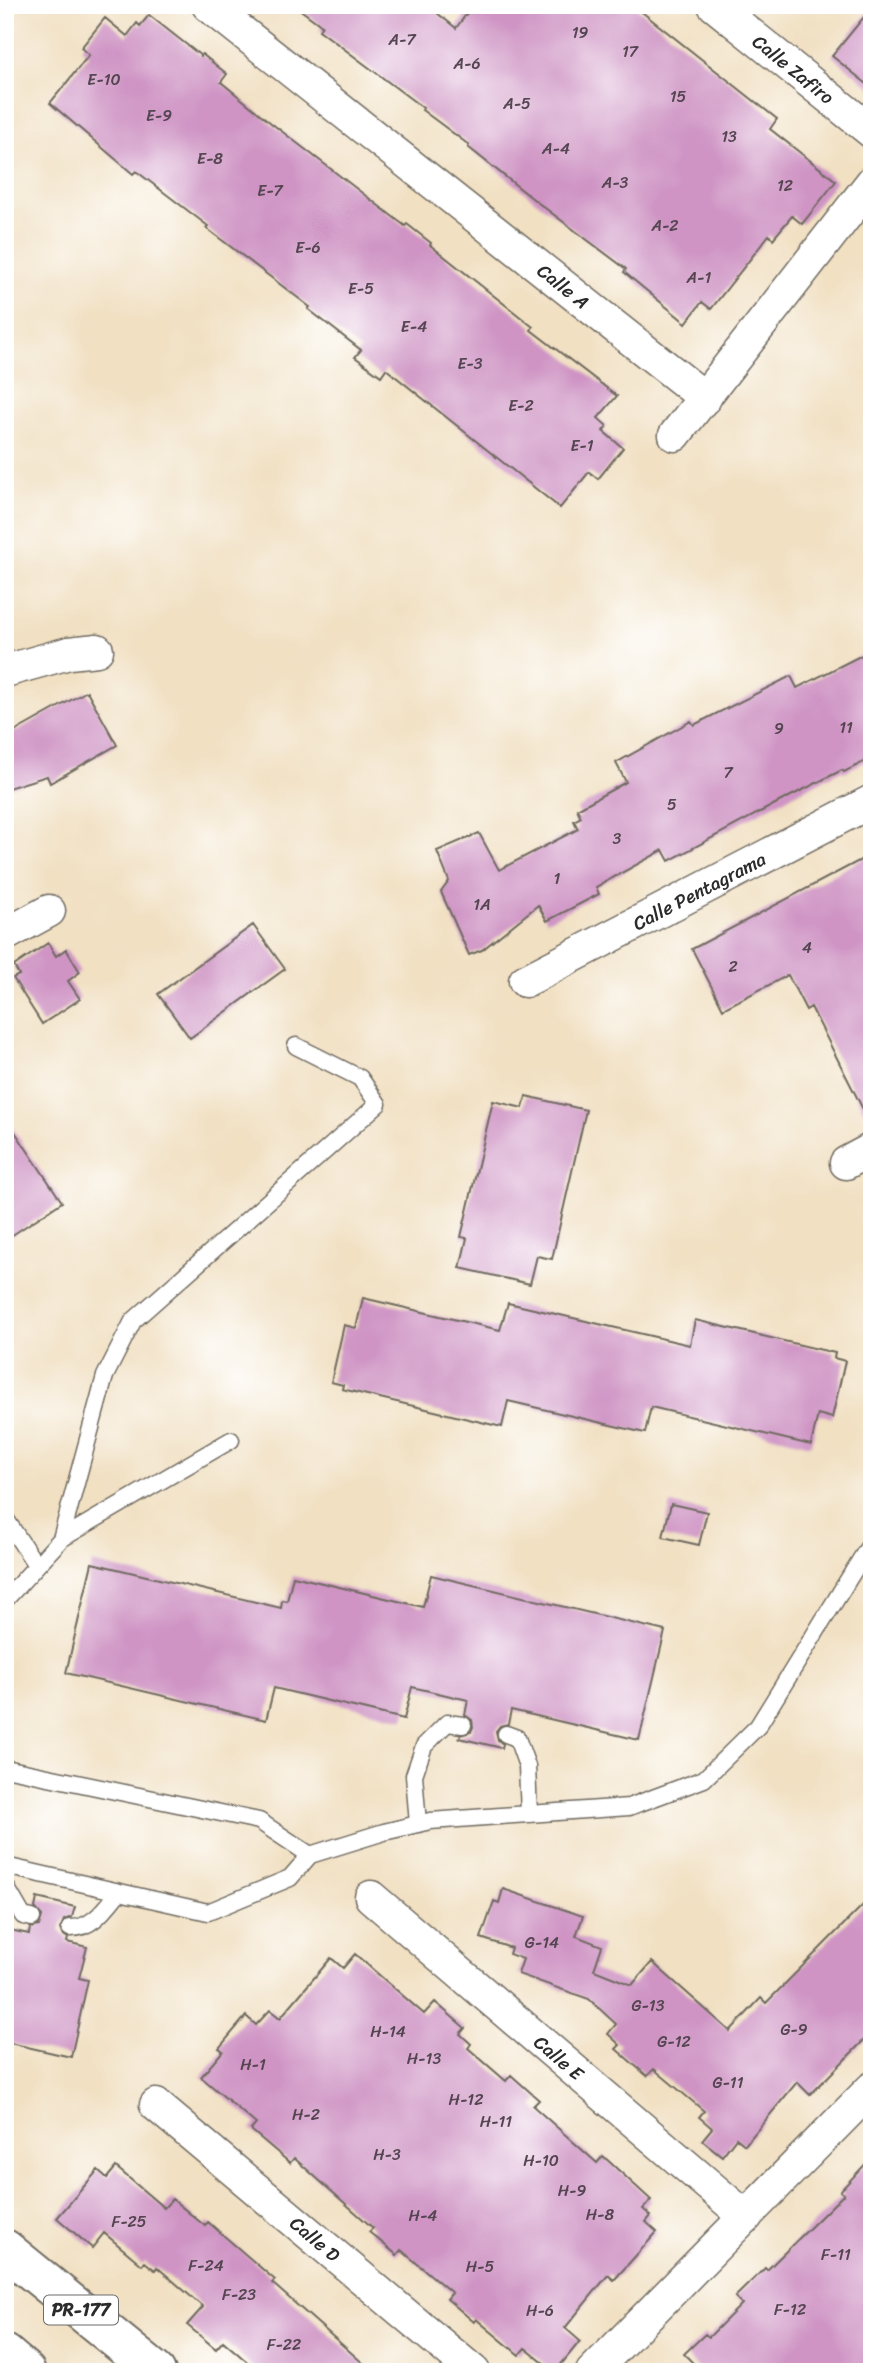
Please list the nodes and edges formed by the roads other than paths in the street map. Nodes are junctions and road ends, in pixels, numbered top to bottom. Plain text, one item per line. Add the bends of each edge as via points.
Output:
1 (208, 5) edge
2 (714, 5) edge
3 (872, 132) edge
4 (872, 182) edge
5 (705, 398) junction
6 (675, 435) dead end
7 (97, 650) dead end
8 (5, 671) edge
9 (872, 801) edge
10 (49, 911) dead end
11 (5, 935) edge
12 (525, 981) dead end
13 (296, 1046) dead end
14 (231, 1440) dead end
15 (5, 1518) edge
16 (61, 1539) junction
17 (872, 1541) edge
18 (36, 1565) junction
19 (5, 1600) edge
20 (463, 1725) dead end
21 (506, 1734) dead end
22 (5, 1768) edge
23 (529, 1814) junction
24 (418, 1824) junction
25 (310, 1855) junction
26 (5, 1866) edge
27 (5, 1885) edge
28 (119, 1892) junction
29 (371, 1897) dead end
30 (32, 1918) dead end
31 (70, 1927) dead end
32 (872, 2088) edge
33 (156, 2105) dead end
34 (746, 2217) junction
35 (5, 2249) edge
36 (5, 2354) edge
37 (26, 2372) edge
38 (156, 2372) edge
39 (474, 2372) edge
40 (592, 2372) edge

1 - 5 street, Calle A
2 - 3 street, Calle Zafiro
4 - 5 street
5 - 6 street
7 - 8 street
9 - 12 street, Calle Pentagrama
10 - 11 street
13 - 16 lane via 360,1078 379,1104 133,1321 105,1376
14 - 16 lane
15 - 18 lane
16 - 18 lane
17 - 23 lane via 758,1726 704,1779 629,1807
18 - 19 lane
20 - 24 lane via 447,1723 424,1746 414,1775
21 - 23 lane via 517,1738 527,1766
22 - 25 lane via 259,1821
23 - 24 lane
24 - 25 lane
25 - 28 lane via 290,1878 208,1912
26 - 28 lane
27 - 30 lane via 23,1916
28 - 31 lane via 101,1914 80,1928
29 - 34 street, Calle E
32 - 34 street
33 - 39 street, Calle D
34 - 40 street
35 - 38 main road, PR-177
36 - 37 main road

